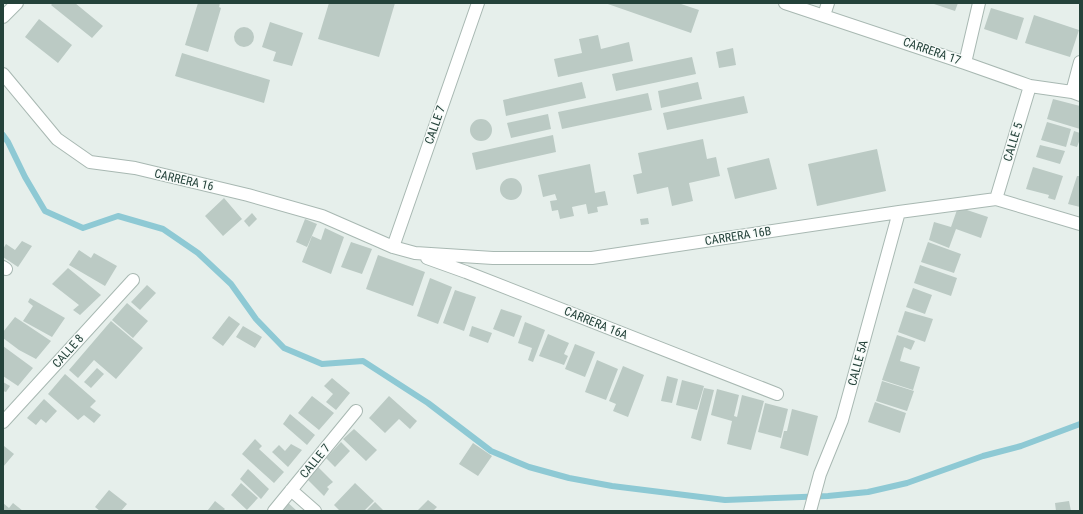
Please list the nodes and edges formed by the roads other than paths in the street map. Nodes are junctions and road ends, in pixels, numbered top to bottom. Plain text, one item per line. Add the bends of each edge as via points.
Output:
1 (17, 3) edge
2 (478, 3) edge
3 (785, 3) edge
4 (828, 3) edge
5 (979, 3) edge
6 (824, 16) junction
7 (3, 17) edge
8 (965, 62) junction
9 (1080, 62) edge
10 (3, 74) edge
11 (1030, 86) junction
12 (1076, 93) edge
13 (996, 199) junction
14 (899, 212) junction
15 (1080, 224) edge
16 (393, 247) junction
17 (415, 253) junction
18 (133, 280) dead end
19 (776, 394) dead end
20 (356, 411) dead end
21 (3, 422) edge
22 (291, 490) junction
23 (274, 511) edge
24 (315, 511) edge
25 (810, 511) edge

1 - 7 street
2 - 16 street, CALLE 7
3 - 6 street, CARRERA 17
4 - 6 street
5 - 8 street
6 - 8 street, CARRERA 17
8 - 11 street, CARRERA 17
9 - 12 street
10 - 16 street, CARRERA 16 via 57,140 90,162 135,168 248,195 322,216
11 - 12 street, CARRERA 17
11 - 13 street, CALLE 5
13 - 14 street, CARRERA 16B
13 - 15 street, CARRERA 16B
14 - 17 street, CARRERA 16B via 592,258 493,258
14 - 25 street, CALLE 5A via 842,420 820,474
16 - 17 street, CARRERA 16B
17 - 19 street, CARRERA 16A
18 - 21 street, CALLE 8
20 - 22 street, CALLE 7
22 - 23 street, CALLE 7
22 - 24 street

